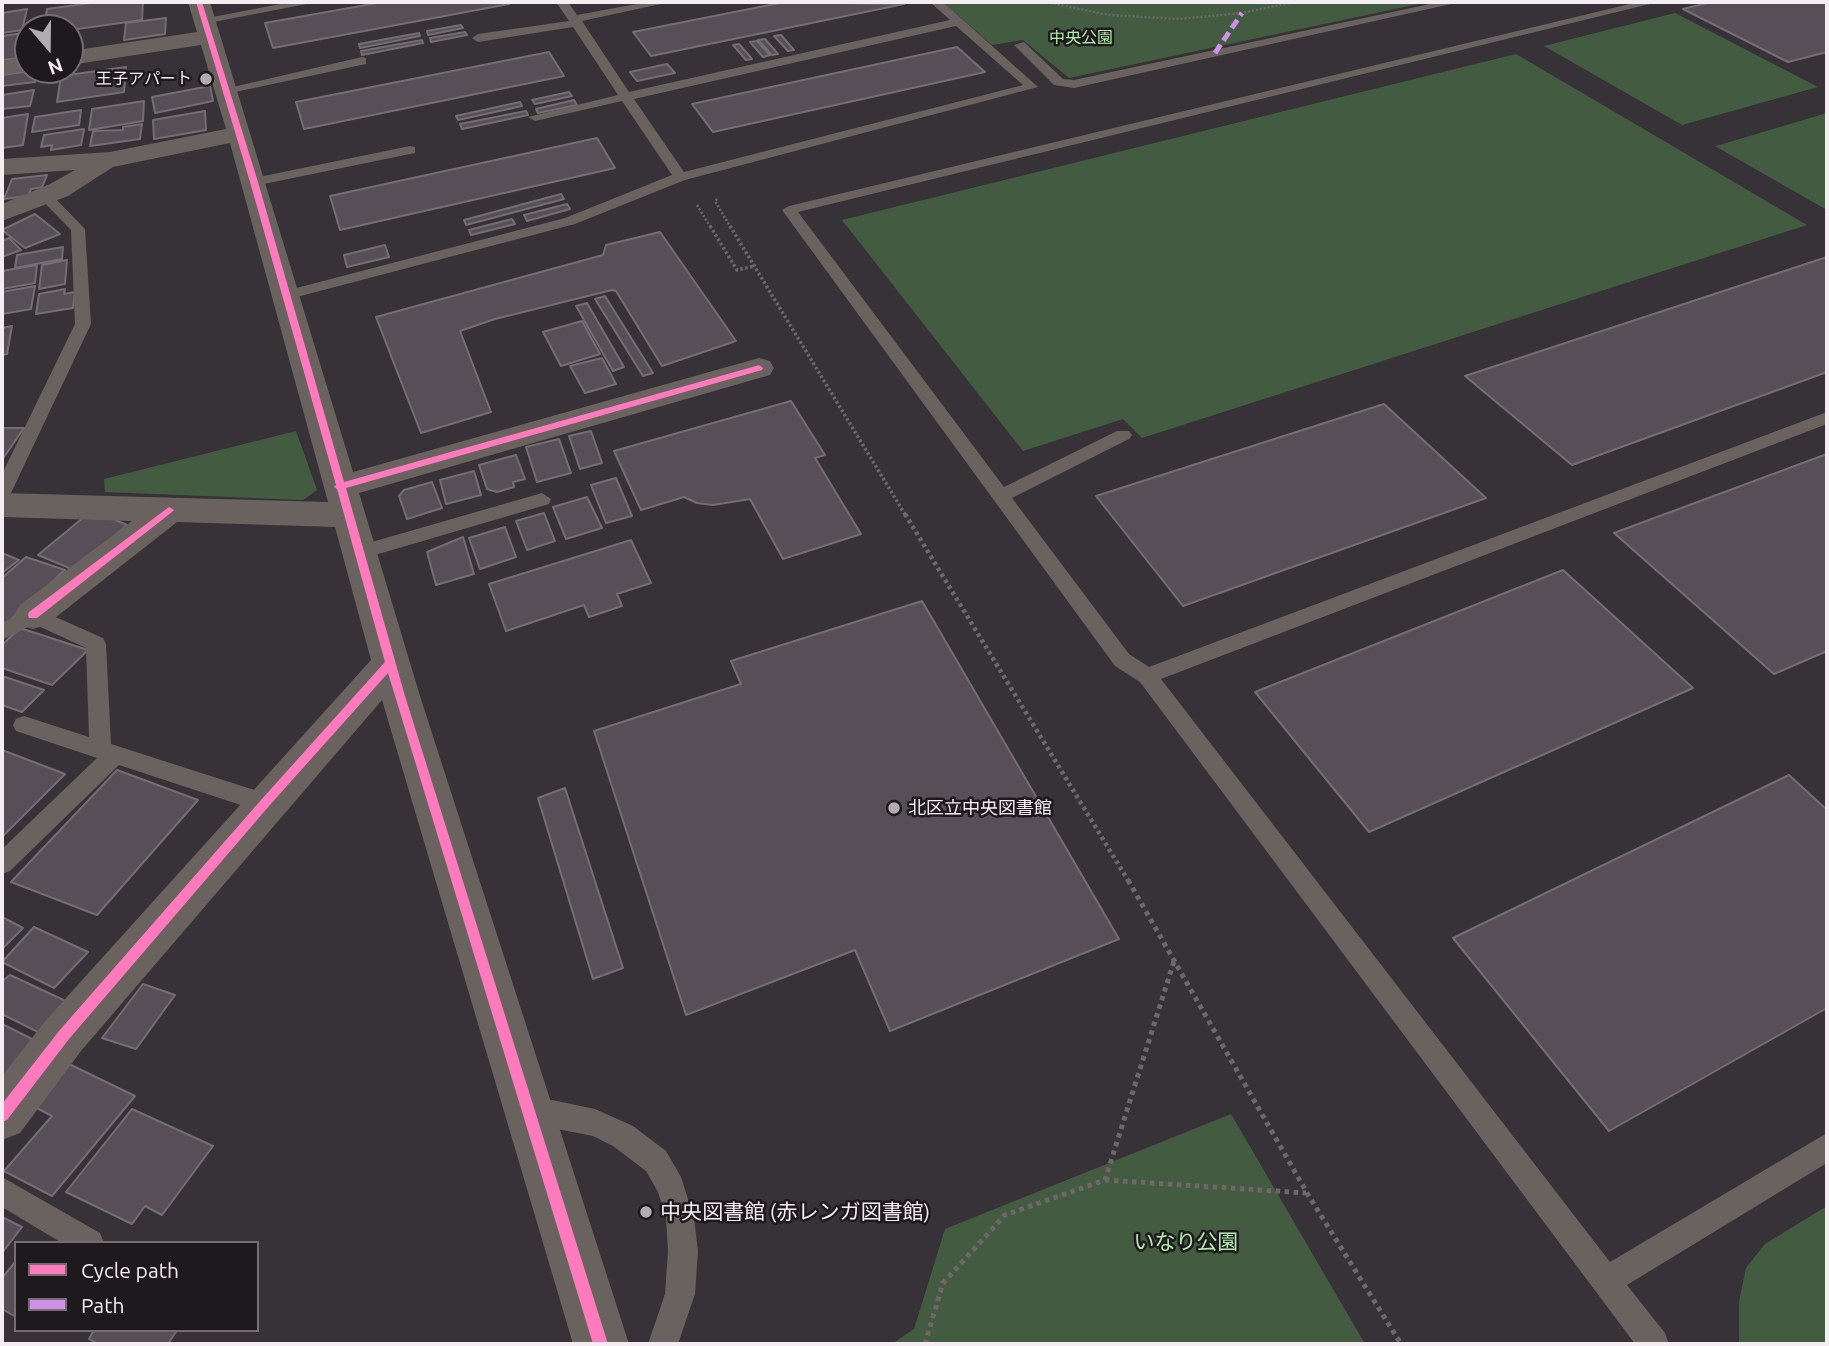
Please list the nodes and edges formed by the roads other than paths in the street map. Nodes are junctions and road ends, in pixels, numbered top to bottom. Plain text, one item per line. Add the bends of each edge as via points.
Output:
1 (311, 2) edge
2 (562, 2) edge
3 (664, 2) edge
4 (936, 2) edge
5 (1454, 2) edge
6 (1652, 2) edge
7 (266, 6) edge
8 (203, 20) edge
9 (576, 21) junction
10 (959, 22) junction
11 (478, 38) dead end
12 (1020, 45) dead end
13 (84, 54) edge
14 (362, 61) dead end
15 (226, 90) junction
16 (627, 97) junction
17 (535, 117) dead end
18 (240, 134) junction
19 (410, 149) dead end
20 (110, 160) junction
21 (2, 167) edge
22 (680, 177) junction
23 (254, 182) junction
24 (45, 196) junction
25 (2, 213) edge
26 (287, 295) junction
27 (759, 368) dead end
28 (1827, 418) edge
29 (1123, 435) dead end
30 (2, 493) edge
31 (1000, 496) junction
32 (542, 499) dead end
33 (343, 501) junction
34 (2, 505) edge
35 (169, 510) junction
36 (358, 553) junction
37 (33, 615) junction
38 (2, 632) edge
39 (390, 664) junction
40 (1147, 676) junction
41 (24, 725) dead end
42 (108, 753) junction
43 (265, 803) junction
44 (2, 864) edge
45 (6, 1103) edge
46 (531, 1116) junction
47 (1827, 1147) edge
48 (2, 1191) edge
49 (87, 1241) edge
50 (1606, 1281) junction
51 (601, 1344) edge
52 (663, 1344) edge
53 (1654, 1344) edge

1 - 7 lane
2 - 9 lane
3 - 9 lane
4 - 10 lane
5 - 12 lane via 1074,84 1059,82
6 - 31 lane via 789,210
7 - 8 lane
8 - 13 street
8 - 15 street
9 - 11 lane
9 - 16 lane
10 - 16 lane
10 - 22 lane via 1032,87
14 - 15 lane
15 - 18 street
16 - 17 lane
16 - 22 lane
18 - 20 street
18 - 23 street
19 - 23 lane
20 - 21 street
20 - 24 street
22 - 26 lane via 570,221
23 - 26 street
24 - 25 street
24 - 30 lane via 78,229 83,324
26 - 33 street
27 - 33 street
28 - 40 lane
29 - 31 lane
31 - 40 lane via 1122,660
32 - 36 lane
33 - 35 street
33 - 36 street
34 - 35 street
35 - 37 street
36 - 39 street
37 - 38 lane
37 - 42 lane via 96,644
39 - 43 street
39 - 46 street
40 - 50 lane
41 - 42 lane
42 - 43 lane
42 - 44 lane
43 - 45 street
46 - 51 street
46 - 52 lane via 552,1114 595,1123 623,1136 656,1161 671,1187 683,1251 680,1294
47 - 50 lane
48 - 49 lane
50 - 53 lane

